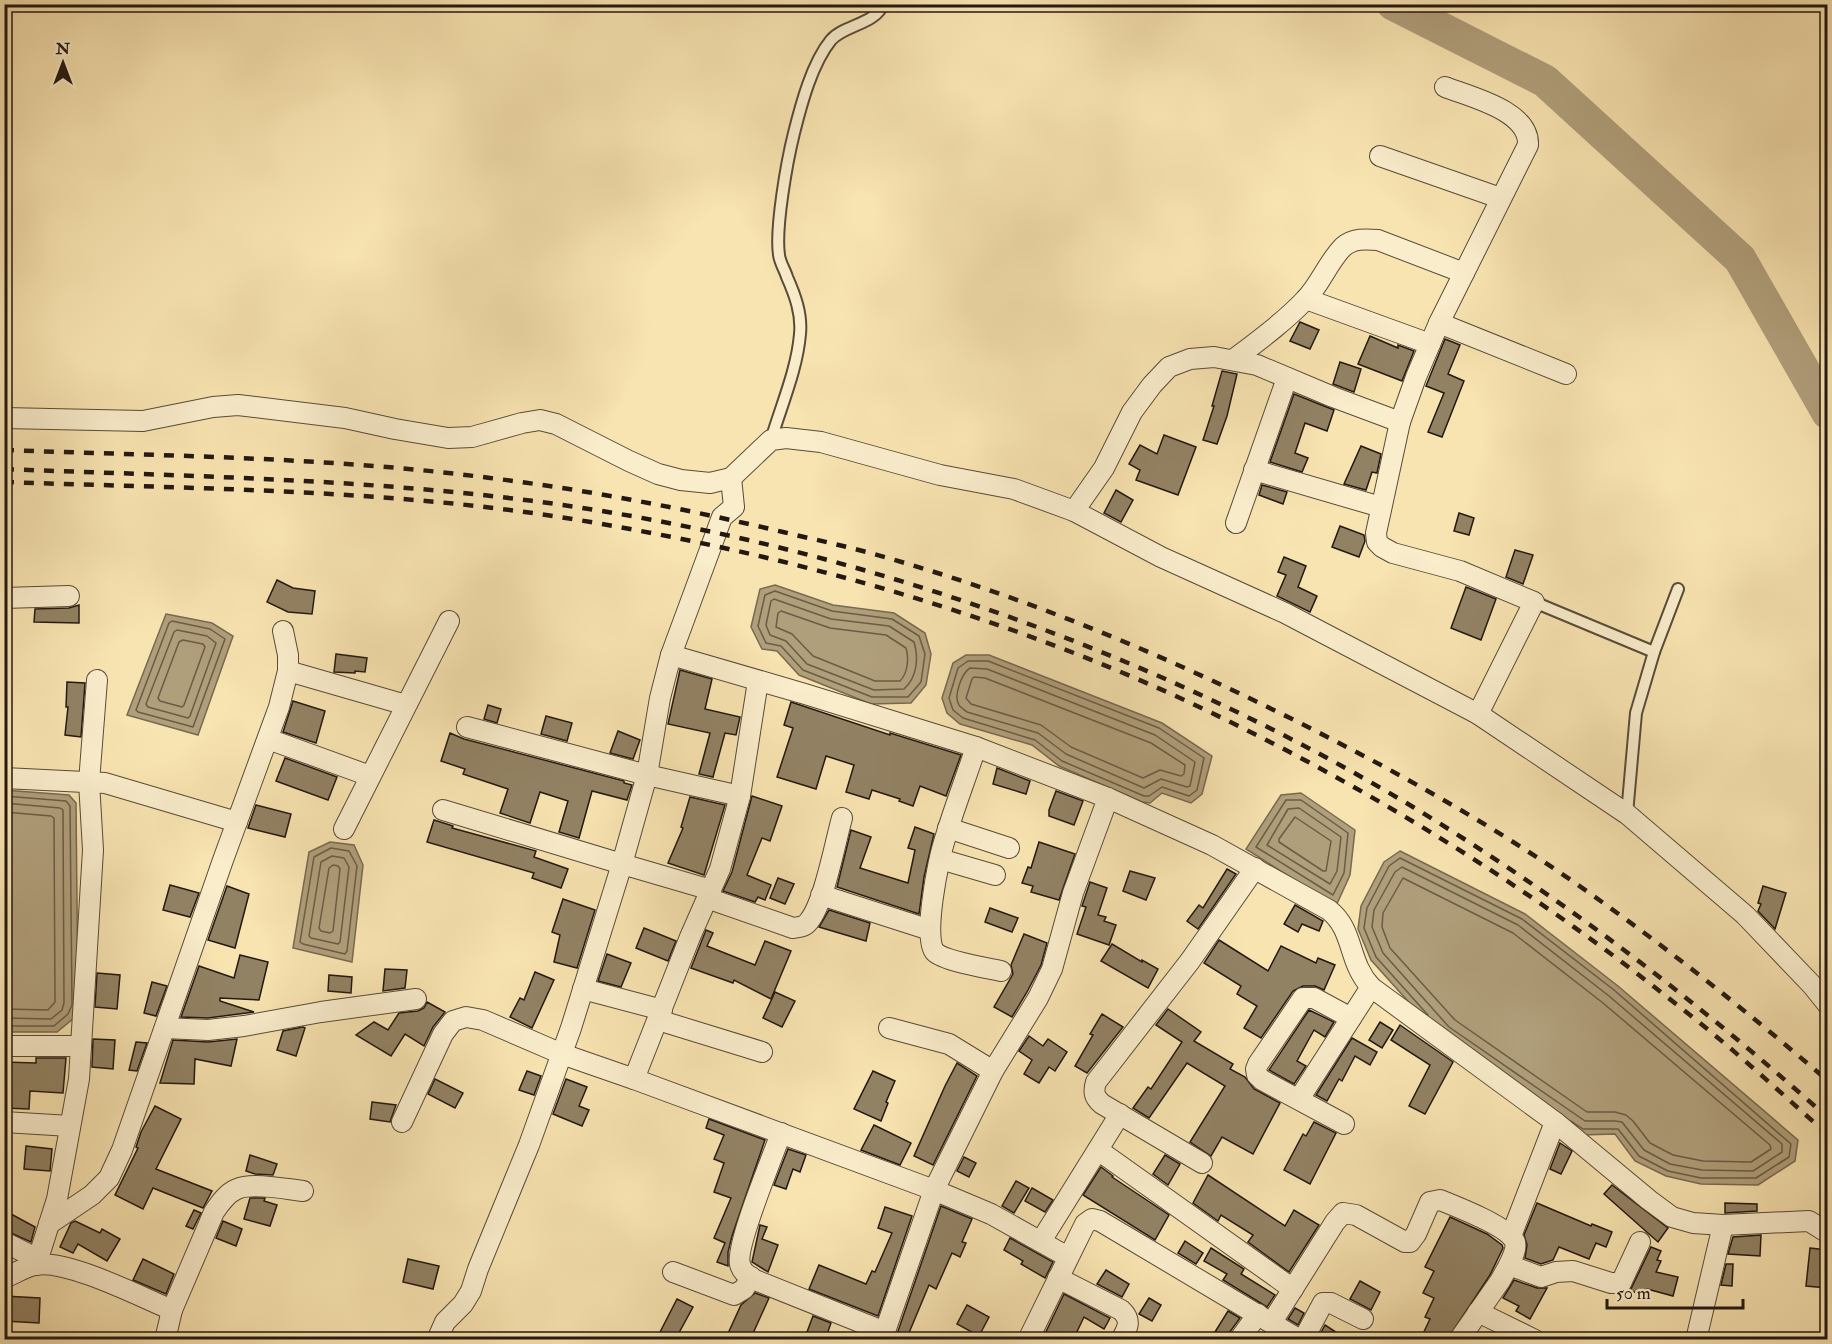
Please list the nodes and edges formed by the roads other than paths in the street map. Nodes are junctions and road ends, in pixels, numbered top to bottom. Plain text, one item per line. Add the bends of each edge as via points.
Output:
1 (883, 4) edge
2 (1445, 87) dead end
3 (1380, 156) dead end
4 (1500, 198) junction
5 (1464, 273) junction
6 (1306, 299) junction
7 (1439, 323) junction
8 (1430, 344) junction
9 (1233, 360) junction
10 (1566, 374) dead end
11 (1287, 378) junction
12 (4, 417) edge
13 (1400, 422) junction
14 (771, 440) junction
15 (1254, 470) junction
16 (731, 478) junction
17 (1381, 507) junction
18 (1074, 511) junction
19 (1236, 523) dead end
20 (1678, 589) dead end
21 (69, 596) dead end
22 (4, 598) edge
23 (1534, 602) junction
24 (449, 621) dead end
25 (284, 631) dead end
26 (1654, 652) junction
27 (670, 655) junction
28 (288, 671) junction
29 (97, 680) dead end
30 (758, 681) junction
31 (406, 705) junction
32 (1478, 714) junction
33 (467, 727) dead end
34 (268, 739) junction
35 (976, 747) junction
36 (646, 775) junction
37 (370, 776) junction
38 (4, 778) edge
39 (89, 782) junction
40 (740, 796) junction
41 (1108, 798) junction
42 (443, 810) dead end
43 (1627, 814) junction
44 (842, 818) dead end
45 (237, 822) junction
46 (948, 828) junction
47 (344, 830) dead end
48 (1009, 848) dead end
49 (940, 859) junction
50 (622, 864) junction
51 (1255, 868) junction
52 (995, 875) dead end
53 (709, 894) junction
54 (821, 895) junction
55 (930, 930) junction
56 (1001, 971) dead end
57 (1371, 987) junction
58 (583, 989) junction
59 (416, 999) dead end
60 (1827, 1005) edge
61 (660, 1015) junction
62 (1351, 1018) junction
63 (165, 1028) junction
64 (889, 1028) dead end
65 (4, 1046) edge
66 (81, 1046) junction
67 (762, 1052) dead end
68 (562, 1054) junction
69 (993, 1071) junction
70 (634, 1079) junction
71 (1299, 1099) junction
72 (1120, 1114) junction
73 (4, 1122) edge
74 (402, 1122) dead end
75 (1555, 1122) junction
76 (1344, 1124) dead end
77 (70, 1126) junction
78 (781, 1133) junction
79 (1098, 1150) junction
80 (1202, 1163) dead end
81 (934, 1190) junction
82 (303, 1191) dead end
83 (49, 1224) junction
84 (1723, 1225) junction
85 (1827, 1233) edge
86 (1511, 1236) junction
87 (1041, 1241) junction
88 (4, 1242) edge
89 (1641, 1242) dead end
90 (1068, 1257) junction
91 (37, 1262) junction
92 (1509, 1264) junction
93 (673, 1272) dead end
94 (752, 1277) junction
95 (4, 1278) edge
96 (1058, 1278) junction
97 (1293, 1289) junction
98 (172, 1310) junction
99 (1478, 1312) junction
100 (1265, 1318) junction
101 (1363, 1319) dead end
102 (884, 1336) edge
103 (165, 1340) edge
104 (437, 1340) edge
105 (1028, 1340) edge
106 (1121, 1340) edge
107 (1239, 1340) edge
108 (1301, 1340) edge
109 (1458, 1340) edge
110 (1536, 1340) edge
111 (1696, 1340) edge

1 - 14 lane via 868,20 833,38 821,56 793,134 778,238 779,257 797,300 800,333
2 - 4 street via 1500,108 1526,130 1528,145
3 - 4 street
4 - 5 street
5 - 6 street via 1364,238 1344,247
5 - 7 street
6 - 8 street
6 - 9 street
7 - 8 street
7 - 10 street
8 - 13 street
9 - 11 street
9 - 18 street via 1190,359 1169,367 1132,412 1104,468
11 - 13 street
11 - 15 street
12 - 16 street via 143,421 238,405 345,418 448,438 540,420 556,424 658,474 710,483
13 - 17 street
14 - 16 street
14 - 18 street via 821,442 940,475 1014,489
15 - 17 street
15 - 19 street
16 - 27 street via 734,507 718,525
17 - 23 street via 1376,533 1382,548 1460,571
18 - 32 street via 1161,557 1285,613
20 - 26 lane
21 - 22 street
23 - 26 lane
23 - 32 street
24 - 31 street
25 - 28 street
26 - 43 lane via 1636,712
27 - 30 street
27 - 36 street
28 - 31 street
28 - 34 street
29 - 39 street
30 - 35 street
30 - 40 street
31 - 37 street
32 - 43 street
33 - 36 street
34 - 37 street
34 - 45 street
35 - 41 street
35 - 46 street
36 - 40 street
36 - 50 street
37 - 47 street
38 - 39 street
39 - 45 street via 105,783
39 - 66 street via 93,850
40 - 53 street
41 - 51 street via 1212,844
41 - 69 street via 1073,893 1052,969
42 - 50 street
43 - 60 street via 1745,915
44 - 54 street
45 - 63 street
46 - 48 street
46 - 49 street
49 - 52 street
49 - 55 street
50 - 53 street
50 - 58 street
51 - 57 street via 1337,917 1347,934 1355,964
51 - 72 street via 1190,961 1095,1082 1096,1099
53 - 54 street via 793,928 803,927 809,921
53 - 61 street
54 - 55 street
55 - 56 street via 935,952
57 - 62 street
57 - 75 street
58 - 61 street
58 - 68 street
59 - 63 street via 244,1026 208,1030
61 - 67 street
61 - 70 street
62 - 71 street
62 - 71 street via 1314,998 1303,998 1263,1055 1257,1075
63 - 83 street via 109,1178 92,1195
64 - 69 street via 949,1044
65 - 66 street
66 - 77 street
68 - 70 street
68 - 74 street via 483,1020 466,1017 453,1021 442,1034
68 - 104 street via 471,1291 445,1322
69 - 81 street
70 - 78 street
71 - 76 street
72 - 79 street
72 - 80 street
73 - 77 street
75 - 84 street via 1672,1217
75 - 86 street
77 - 83 street
78 - 81 street
78 - 94 street via 740,1251 743,1273
79 - 87 street
79 - 97 street
81 - 87 street
81 - 102 street
82 - 98 street via 253,1186 237,1188 224,1198 214,1212
83 - 91 street
84 - 85 street via 1809,1221
84 - 111 street
86 - 92 street via 1515,1248
86 - 97 street via 1440,1200 1430,1202 1410,1242 1356,1215 1343,1213
87 - 90 street
88 - 91 street
89 - 92 street via 1621,1283 1611,1284 1573,1270 1541,1276
90 - 96 street
90 - 100 street via 1085,1224 1092,1219
91 - 95 street
91 - 98 street via 78,1271
92 - 99 street
93 - 94 street via 734,1295
94 - 102 street
96 - 105 street
96 - 106 street via 1127,1315
97 - 100 street
98 - 103 street
99 - 109 street
99 - 110 street
100 - 107 street
100 - 108 street
101 - 108 street via 1323,1303

